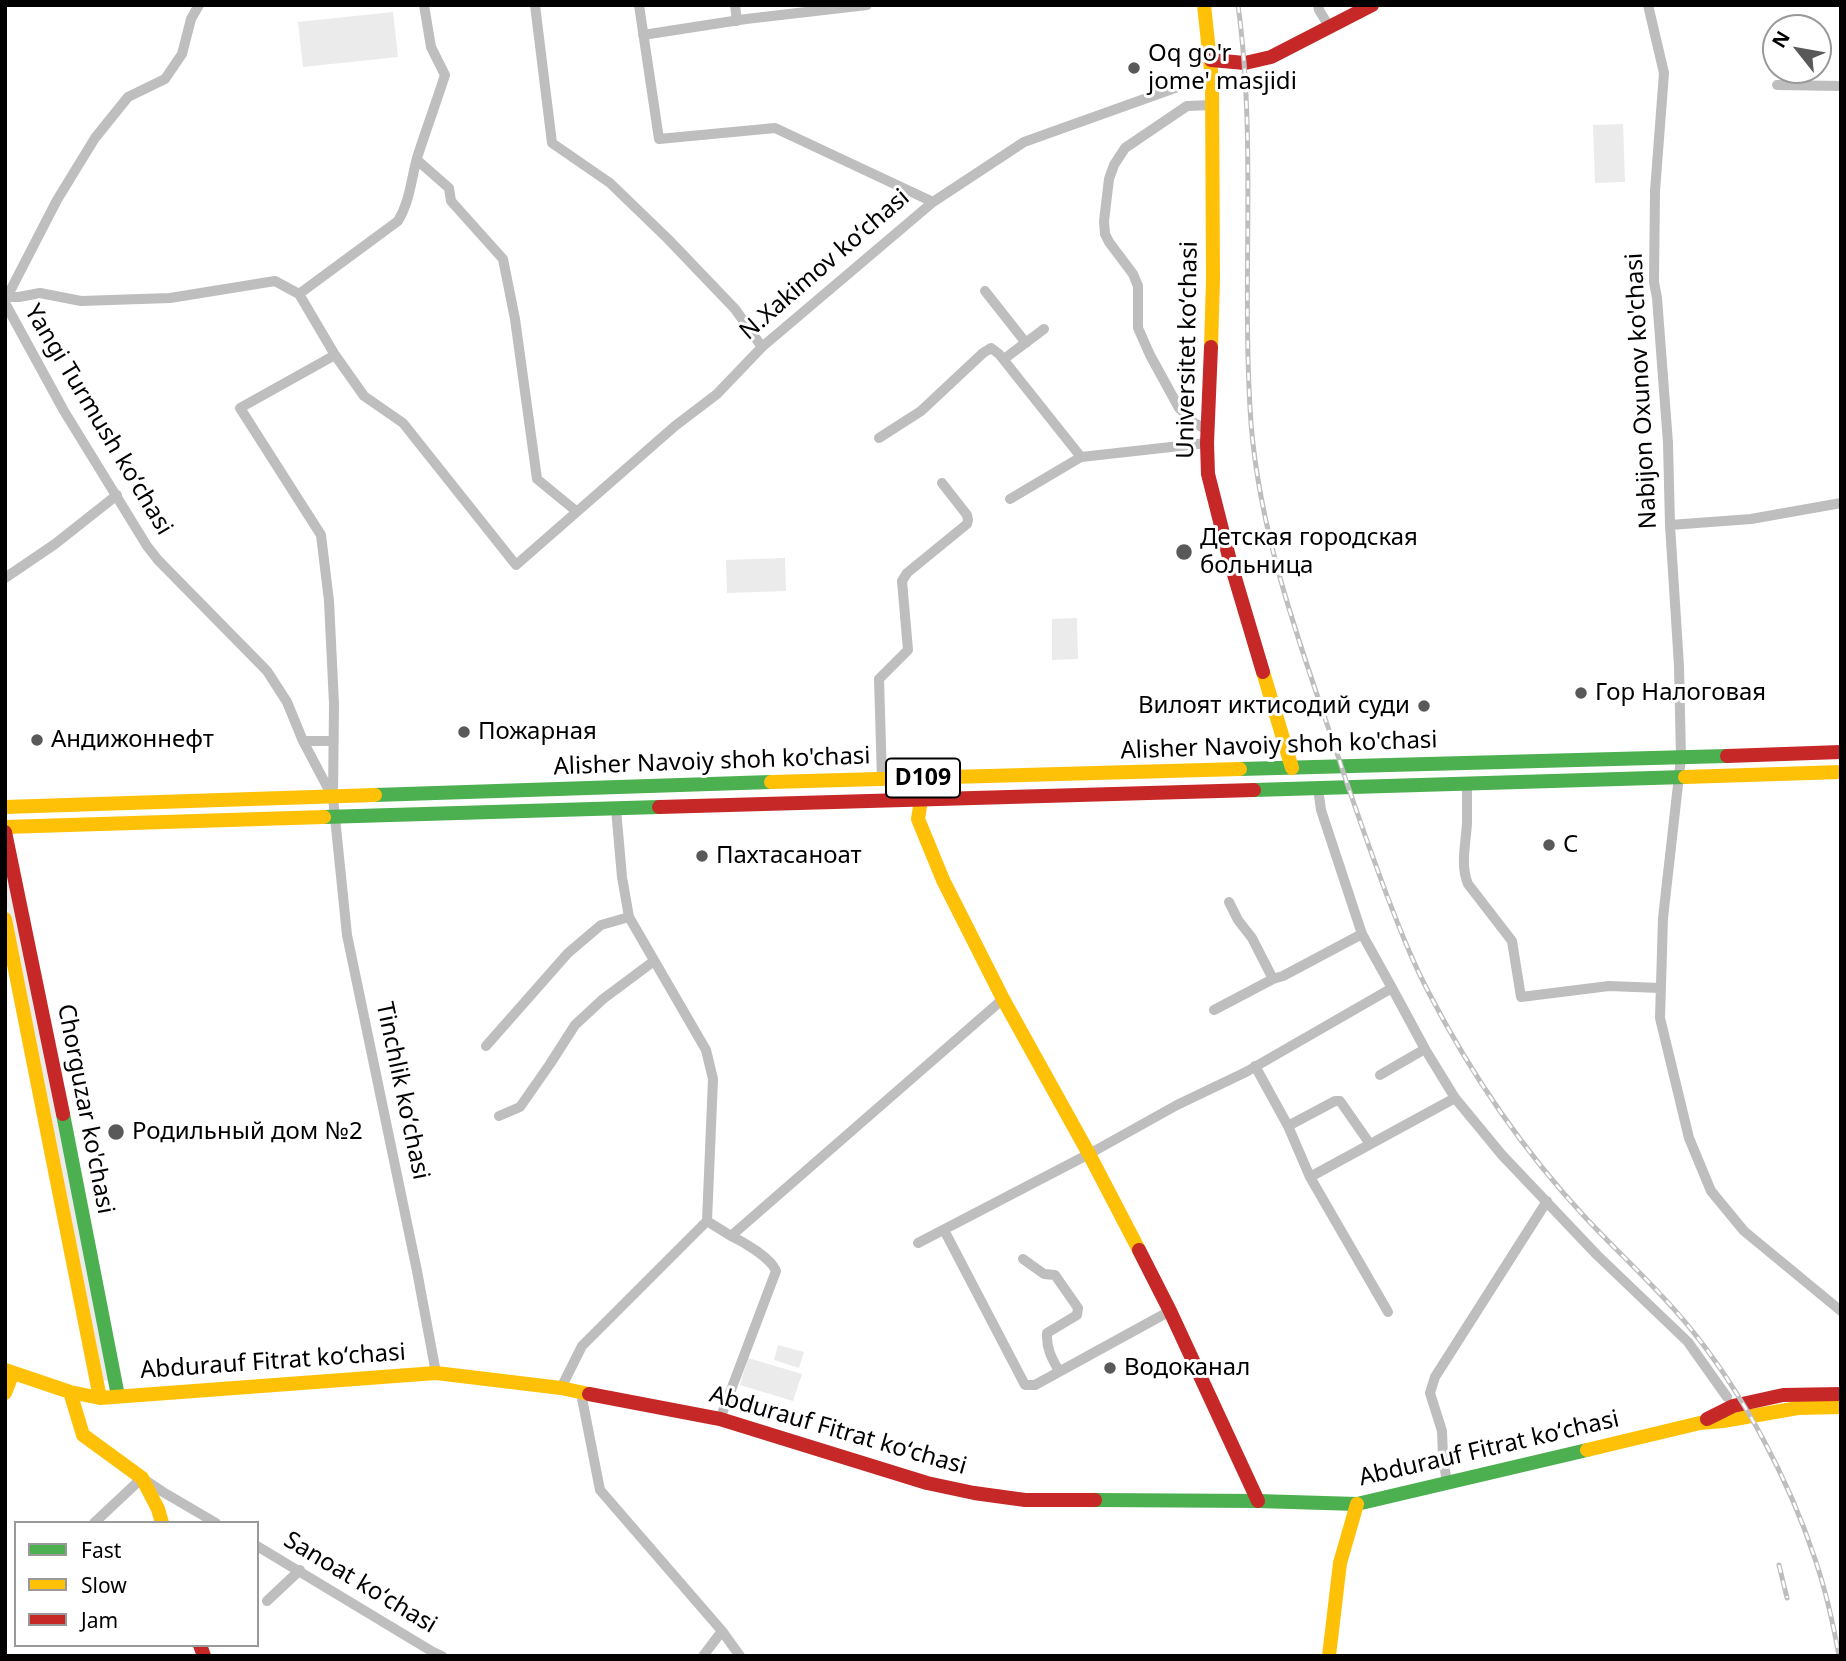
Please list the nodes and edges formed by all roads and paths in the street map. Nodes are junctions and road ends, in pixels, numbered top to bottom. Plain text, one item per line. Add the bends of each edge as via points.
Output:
1 (199, 5) edge
2 (424, 5) edge
3 (535, 5) edge
4 (639, 5) edge
5 (735, 5) edge
6 (867, 5) edge
7 (1204, 5) edge
8 (1318, 5) edge
9 (1371, 5) edge
10 (1648, 5) edge
11 (839, 7) edge
12 (737, 21) junction
13 (1330, 28) junction
14 (643, 35) junction
15 (1211, 60) junction
16 (1212, 80) junction
17 (1777, 85) dead end
18 (1841, 86) edge
19 (1212, 105) junction
20 (417, 160) junction
21 (933, 202) junction
22 (985, 291) dead end
23 (299, 294) junction
24 (6, 296) edge
25 (1044, 329) dead end
26 (1026, 344) junction
27 (762, 347) junction
28 (335, 355) junction
29 (1004, 359) junction
30 (1207, 437) junction
31 (879, 438) dead end
32 (1081, 457) junction
33 (942, 482) dead end
34 (117, 495) junction
35 (1010, 499) dead end
36 (1841, 503) edge
37 (576, 511) junction
38 (1670, 525) junction
39 (5, 578) edge
40 (303, 741) junction
41 (333, 741) junction
42 (1841, 752) edge
43 (1681, 758) junction
44 (1292, 768) junction
45 (1841, 772) edge
46 (1054, 774) junction
47 (1680, 777) junction
48 (919, 778) junction
49 (882, 779) junction
50 (1467, 783) junction
51 (691, 786) junction
52 (1318, 788) junction
53 (480, 791) junction
54 (449, 793) junction
55 (1054, 796) junction
56 (333, 798) junction
57 (920, 800) junction
58 (691, 806) junction
59 (5, 807) edge
60 (617, 809) junction
61 (450, 813) junction
62 (480, 813) junction
63 (335, 817) junction
64 (5, 829) edge
65 (1229, 902) dead end
66 (629, 917) junction
67 (5, 919) edge
68 (1362, 934) junction
69 (654, 961) junction
70 (1273, 979) junction
71 (1392, 988) junction
72 (1660, 988) junction
73 (1003, 999) junction
74 (1214, 1010) dead end
75 (486, 1046) dead end
76 (1425, 1049) junction
77 (1255, 1066) junction
78 (1380, 1075) dead end
79 (1455, 1098) junction
80 (499, 1116) dead end
81 (1288, 1126) junction
82 (1370, 1144) junction
83 (1089, 1154) junction
84 (1310, 1177) junction
85 (1547, 1201) junction
86 (707, 1221) junction
87 (944, 1230) junction
88 (732, 1236) junction
89 (918, 1243) dead end
90 (1023, 1259) dead end
91 (1170, 1311) junction
92 (1841, 1311) edge
93 (1388, 1312) dead end
94 (1059, 1371) junction
95 (9, 1372) edge
96 (436, 1373) junction
97 (561, 1388) junction
98 (70, 1392) junction
99 (5, 1393) edge
100 (581, 1393) junction
101 (1841, 1394) edge
102 (118, 1396) junction
103 (1727, 1397) dead end
104 (100, 1398) junction
105 (1841, 1407) edge
106 (720, 1419) junction
107 (1700, 1423) junction
108 (142, 1478) junction
109 (1447, 1483) junction
110 (1258, 1501) junction
111 (1357, 1504) junction
112 (96, 1521) edge
113 (161, 1521) edge
114 (213, 1521) edge
115 (259, 1547) edge
116 (300, 1570) junction
117 (267, 1601) dead end
118 (723, 1632) junction
119 (435, 1654) edge
120 (703, 1656) edge
121 (740, 1656) edge
122 (1329, 1656) edge

1 - 24 street via 182,54 165,79 128,97 95,138
2 - 20 street via 430,47 445,75
3 - 27 street via 552,142 610,183 675,245 735,309
4 - 14 street
5 - 12 street
6 - 11 street
7 - 15 main road, Universitet kо‘chasi
8 - 13 street
9 - 13 main road
10 - 38 street, Nabijon Oxunov ko'chasi via 1664,73 1654,282
11 - 12 street
12 - 14 street
13 - 15 main road via 1271,57 1245,63
14 - 21 street via 659,139 775,128
15 - 16 main road, Universitet kо‘chasi
16 - 19 main road, Universitet kо‘chasi
16 - 21 street, N.Xakimov koʻchasi via 1189,83 1024,142
17 - 18 street
19 - 30 main road, Universitet kо‘chasi via 1213,280
19 - 30 street via 1187,106 1125,148 1111,170 1104,221 1109,242 1139,286 1138,328 1146,348 1179,408
20 - 23 street via 408,201 398,221
20 - 37 street via 449,188 451,201 503,259 537,479
21 - 27 street, N.Xakimov koʻchasi
22 - 26 street
23 - 24 street via 275,281 170,298 81,301 40,293
23 - 28 street
24 - 34 street, Yangi Turmush koʻchasi via 5,303 64,411
25 - 26 street
26 - 29 street
27 - 37 street, N.Xakimov koʻchasi via 717,394
28 - 37 street, N.Xakimov koʻchasi via 364,396 403,423 516,565
28 - 41 street, Tinchlik kо‘chasi via 240,408 321,534 329,601
29 - 31 street via 990,348 921,411
29 - 32 street
30 - 32 street
30 - 44 main road, Universitet kо‘chasi via 1208,474 1230,561
32 - 35 street
33 - 49 street via 968,520 902,581 908,650 879,679
34 - 39 street
34 - 40 street, Yangi Turmush koʻchasi via 158,560 267,671
36 - 38 street via 1751,519
38 - 43 street, Nabijon Oxunov ko'chasi
40 - 41 street
40 - 56 street, Yangi Turmush koʻchasi
41 - 56 street, Tinchlik kо‘chasi
42 - 43 main road, Alisher Navoiy shoh ko'chasi / D109
43 - 44 main road, Alisher Navoiy shoh ko'chasi / D109
43 - 47 street, Nabijon Oxunov ko'chasi
44 - 46 main road, Alisher Navoiy shoh ko'chasi / D109
45 - 47 main road, Alisher Navoiy shoh ko'chasi / D109
46 - 48 main road, Alisher Navoiy shoh ko'chasi / D109
46 - 55 main road
47 - 50 main road, Alisher Navoiy shoh ko'chasi / D109
47 - 72 street, Nabijon Oxunov ko'chasi via 1663,918
48 - 49 main road, Alisher Navoiy shoh ko'chasi / D109
48 - 57 main road
49 - 51 main road, Alisher Navoiy shoh ko'chasi / D109
50 - 52 main road, Alisher Navoiy shoh ko'chasi / D109
50 - 72 street via 1465,878 1512,941 1521,997 1608,986
51 - 53 main road, Alisher Navoiy shoh ko'chasi / D109
51 - 58 main road
52 - 55 main road, Alisher Navoiy shoh ko'chasi / D109
52 - 68 street
53 - 54 main road, Alisher Navoiy shoh ko'chasi / D109
53 - 62 main road
54 - 56 main road, Alisher Navoiy shoh ko'chasi / D109
54 - 61 main road
55 - 57 main road, Alisher Navoiy shoh ko'chasi / D109
56 - 59 main road, Alisher Navoiy shoh ko'chasi / D109
56 - 63 street, Tinchlik kо‘chasi
57 - 58 main road, Alisher Navoiy shoh ko'chasi / D109
57 - 73 main road via 918,819 943,880
58 - 60 main road, Alisher Navoiy shoh ko'chasi / D109
60 - 62 main road, Alisher Navoiy shoh ko'chasi / D109
60 - 66 street
61 - 62 main road, Alisher Navoiy shoh ko'chasi / D109
61 - 63 main road, Alisher Navoiy shoh ko'chasi / D109
63 - 64 main road, Alisher Navoiy shoh ko'chasi / D109
63 - 96 street, Tinchlik kо‘chasi via 347,935
64 - 102 main road, Chorguzar ko'chasi
65 - 70 street
66 - 69 street
66 - 75 street via 601,925 568,953
67 - 104 main road, Chorguzar ko'chasi
68 - 70 street
68 - 71 street
69 - 80 street via 575,1025 520,1107
69 - 86 street via 706,1050 713,1079
70 - 74 street
71 - 76 street
71 - 77 street
72 - 92 street, Nabijon Oxunov ko'chasi via 1660,1018 1674,1080 1689,1138 1712,1191 1744,1231
73 - 83 main road
73 - 88 street
76 - 78 street
76 - 79 street
77 - 81 street
77 - 83 street
79 - 82 street
79 - 85 street
81 - 82 street via 1340,1101
81 - 84 street
82 - 84 street
83 - 87 street
83 - 91 main road
84 - 93 street
85 - 103 street via 1689,1342
85 - 109 street via 1435,1377 1430,1393 1442,1431
86 - 88 street
86 - 97 street via 582,1346
87 - 89 street
87 - 94 street via 1025,1385 1035,1385
88 - 106 street via 773,1264 776,1271
90 - 94 street via 1044,1274 1055,1275 1078,1308 1077,1315 1048,1333 1051,1356
91 - 94 street
91 - 110 main road
95 - 98 main road, Abdurauf Fitrat koʻchasi
95 - 99 main road
96 - 97 main road, Abdurauf Fitrat koʻchasi
96 - 102 main road, Abdurauf Fitrat koʻchasi
97 - 100 main road, Abdurauf Fitrat koʻchasi
98 - 104 main road, Abdurauf Fitrat koʻchasi
98 - 108 main road via 83,1435
100 - 106 main road, Abdurauf Fitrat koʻchasi
100 - 118 street via 600,1490
101 - 107 main road, Abdurauf Fitrat koʻchasi via 1783,1395 1733,1406
102 - 104 main road, Abdurauf Fitrat koʻchasi
105 - 107 main road, Abdurauf Fitrat koʻchasi via 1790,1409
106 - 110 main road, Abdurauf Fitrat koʻchasi via 927,1483 999,1497
107 - 109 main road, Abdurauf Fitrat koʻchasi
108 - 112 street
108 - 113 main road
108 - 114 street
109 - 111 main road, Abdurauf Fitrat koʻchasi
110 - 111 main road, Abdurauf Fitrat koʻchasi
111 - 122 main road via 1340,1563
115 - 116 street, Sanoat koʻchasi
116 - 117 street
116 - 119 street, Sanoat koʻchasi
118 - 120 street
118 - 121 street

